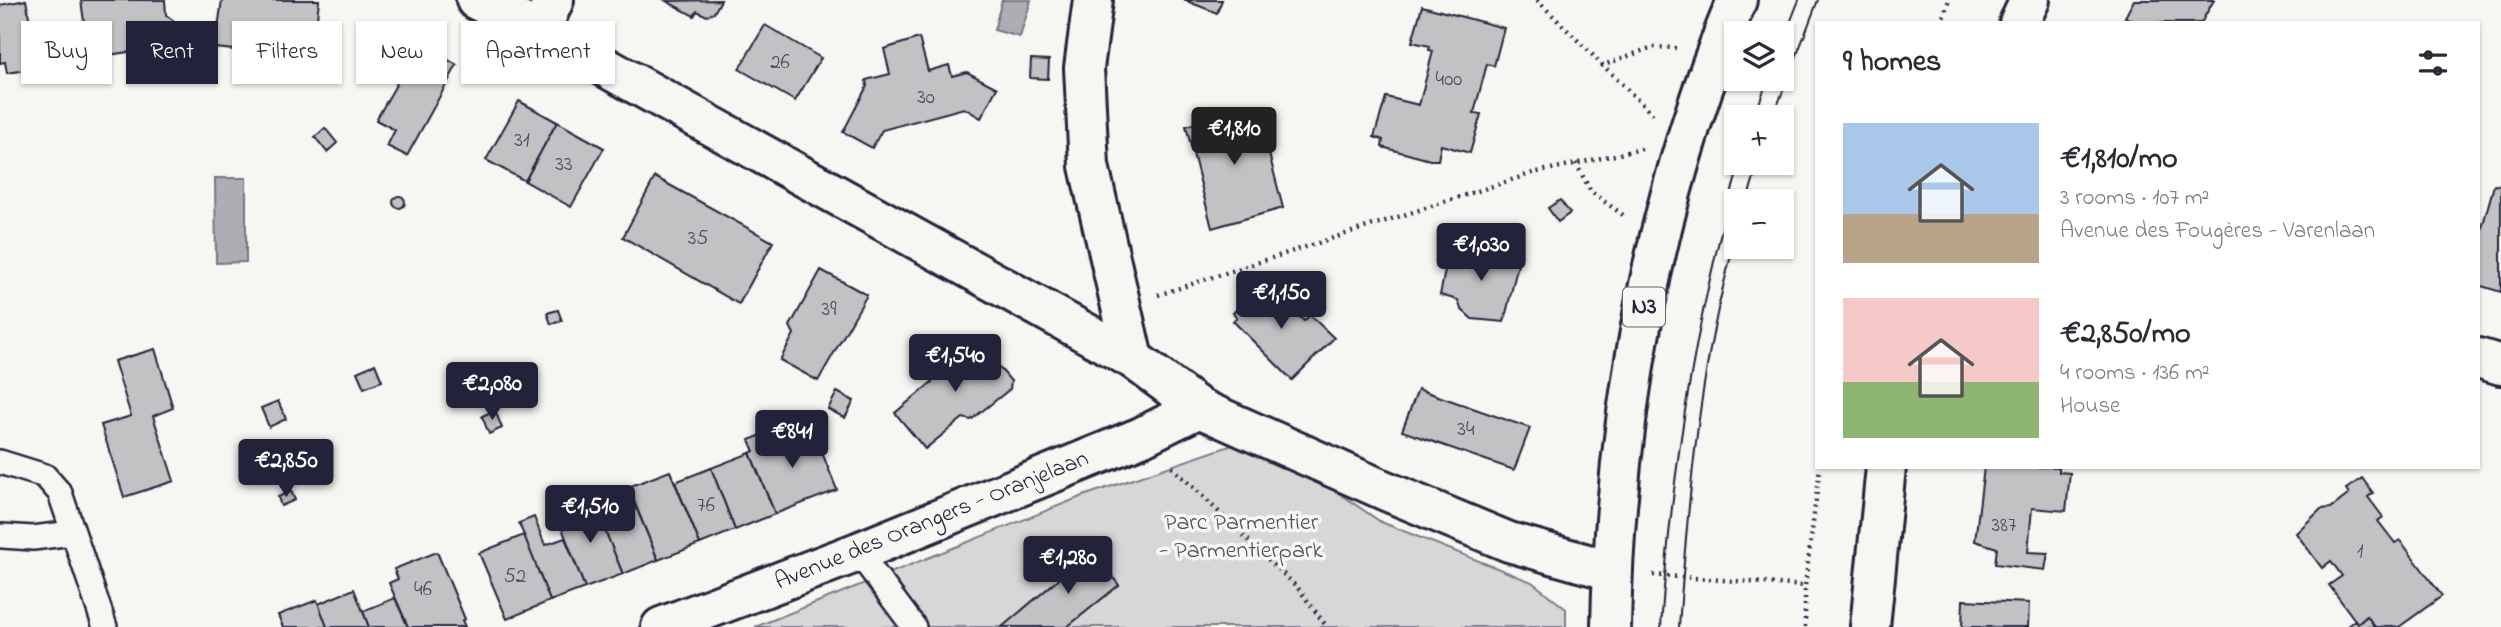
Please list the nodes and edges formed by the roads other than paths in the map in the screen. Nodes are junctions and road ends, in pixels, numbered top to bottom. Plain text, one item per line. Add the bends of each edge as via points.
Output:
1 (476, 0) edge
2 (1093, 0) edge
3 (1737, 0) edge
4 (2030, 0) edge
5 (547, 16) edge
6 (2020, 21) edge
7 (1133, 359) junction
8 (2480, 359) edge
9 (2501, 365) edge
10 (1199, 408) junction
11 (0, 462) edge
12 (1886, 469) edge
13 (72, 533) junction
14 (2, 536) dead end
15 (858, 552) junction
16 (1612, 571) junction
17 (105, 627) edge
18 (661, 627) edge
19 (914, 627) edge
20 (1611, 627) edge
21 (1870, 627) edge

1 - 5 street
2 - 7 street via 1084,68 1089,166
3 - 16 street, N3 via 1715,52 1642,314 1622,440
4 - 6 street
5 - 7 street
7 - 10 street
8 - 9 street
10 - 15 street, Avenue des Orangers - Oranjelaan via 1142,437
10 - 16 street via 1509,542
11 - 13 lane via 45,476 60,493
12 - 21 street
13 - 14 lane
13 - 17 lane
15 - 18 street, Avenue des Orangers - Oranjelaan
15 - 19 lane
16 - 20 street, N3

